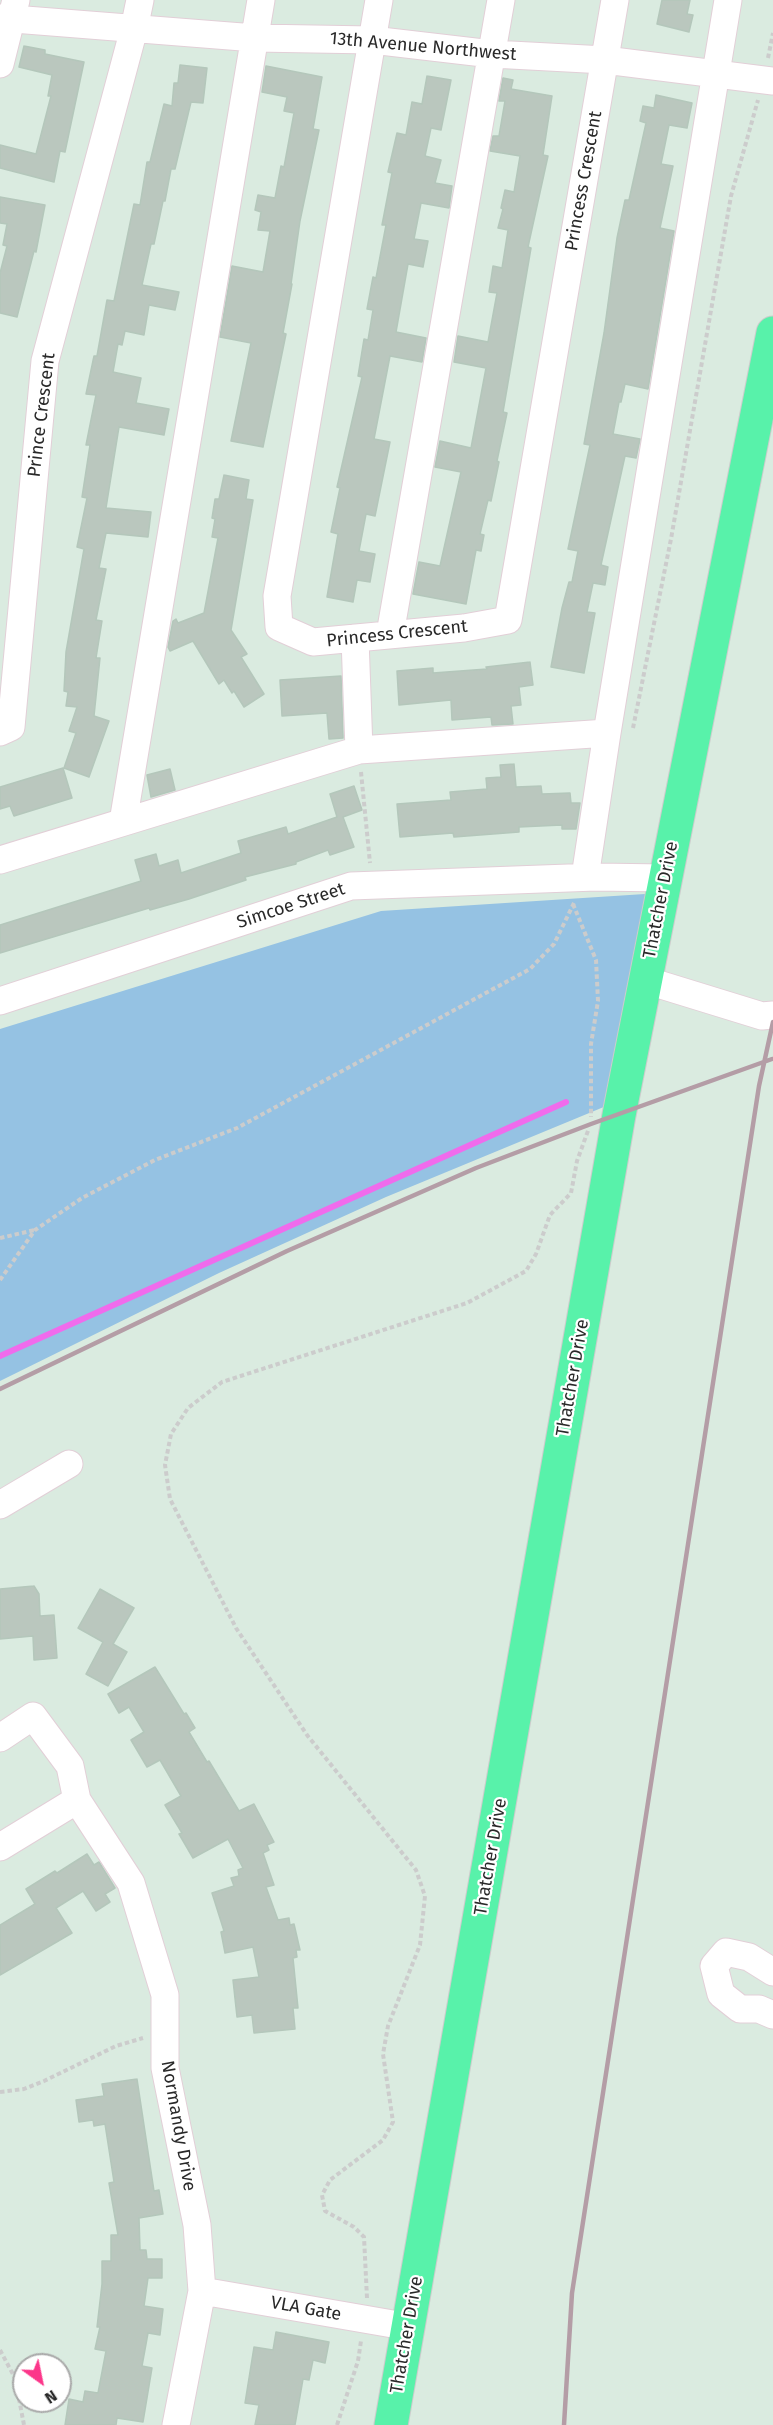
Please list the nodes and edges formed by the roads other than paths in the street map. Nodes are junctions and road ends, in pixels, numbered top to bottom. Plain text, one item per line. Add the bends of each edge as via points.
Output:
1 (140, 0) edge
2 (261, 0) edge
3 (379, 0) edge
4 (501, 0) edge
5 (615, 0) edge
6 (728, 0) edge
7 (9, 13) edge
8 (134, 29) junction
9 (255, 38) junction
10 (372, 40) junction
11 (492, 54) junction
12 (605, 60) junction
13 (0, 64) edge
14 (714, 72) junction
15 (768, 80) edge
16 (773, 333) edge
17 (390, 634) junction
18 (355, 638) junction
19 (620, 731) junction
20 (0, 732) edge
21 (359, 750) junction
22 (123, 822) junction
23 (0, 860) edge
24 (591, 877) junction
25 (665, 878) junction
26 (645, 980) junction
27 (0, 1000) edge
28 (773, 1015) edge
29 (69, 1464) dead end
30 (0, 1505) edge
31 (0, 1737) edge
32 (77, 1800) junction
33 (0, 1847) edge
34 (773, 1972) edge
35 (773, 2015) edge
36 (202, 2291) junction
37 (410, 2327) junction
38 (176, 2425) edge
39 (391, 2425) edge

1 - 8 street
2 - 9 street
3 - 10 street
4 - 11 street
5 - 12 street
6 - 14 street
7 - 8 street, 13th Avenue Northwest
7 - 13 street
8 - 9 street, 13th Avenue Northwest
8 - 20 street, Prince Crescent via 45,362 11,727
9 - 10 street, 13th Avenue Northwest
9 - 22 street
10 - 11 street, 13th Avenue Northwest
10 - 18 street, Princess Crescent via 277,596 279,627 313,642
11 - 12 street, 13th Avenue Northwest
11 - 17 street
12 - 14 street, 13th Avenue Northwest
12 - 17 street, Princess Crescent via 508,620
14 - 15 street, 13th Avenue Northwest
14 - 19 street
16 - 25 main road, Thatcher Drive
17 - 18 street, Princess Crescent
18 - 21 street
19 - 21 street
19 - 24 street
21 - 22 street
22 - 23 street
24 - 25 street, Simcoe Street
24 - 27 street, Simcoe Street via 351,886
25 - 26 main road, Thatcher Drive
26 - 28 street via 762,1016
26 - 37 main road, Thatcher Drive
29 - 30 street
31 - 32 street, Normandy Drive via 33,1716 70,1766
32 - 33 street
32 - 36 street, Normandy Drive via 131,1883 165,1995 165,2068 197,2226
34 - 35 street via 749,1957 726,1952 714,1966 721,1994 740,2009 759,2008
36 - 37 street, VLA Gate
36 - 38 street, Normandy Drive
37 - 39 main road, Thatcher Drive

